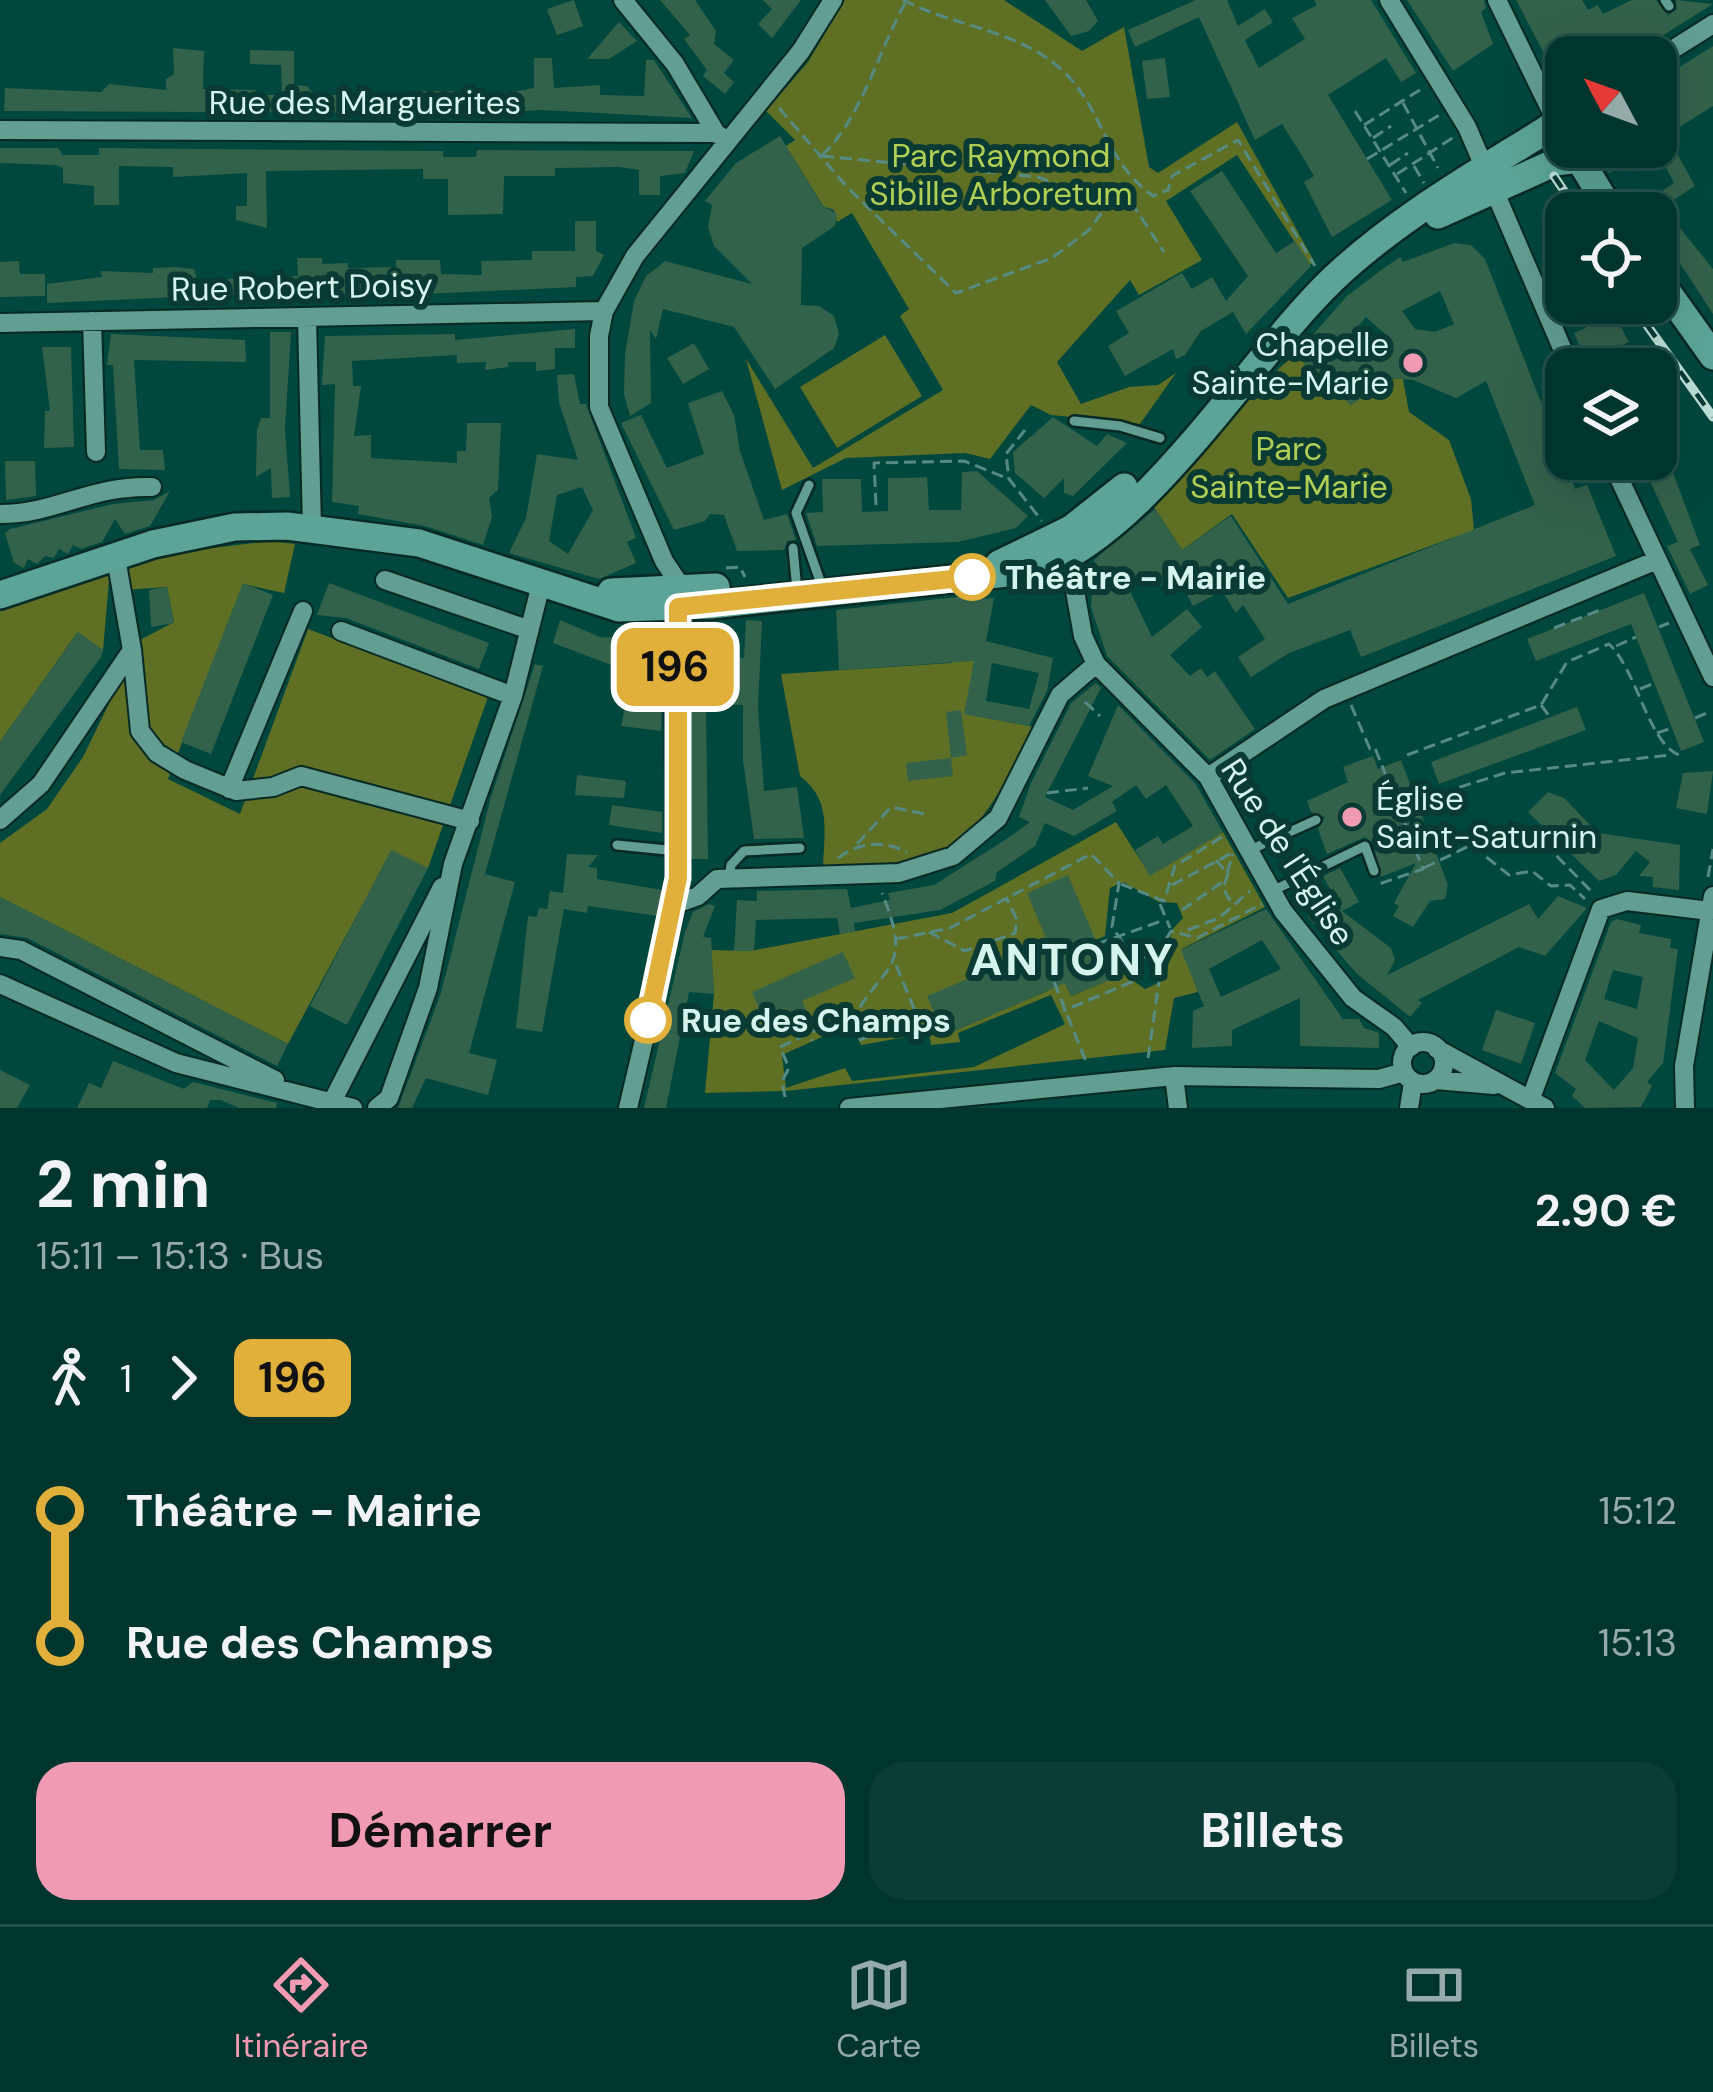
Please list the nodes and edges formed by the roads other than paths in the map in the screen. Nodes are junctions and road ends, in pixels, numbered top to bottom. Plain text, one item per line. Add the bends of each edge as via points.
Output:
1 (623, 0) edge
2 (833, 0) edge
3 (1390, 0) edge
4 (1497, 0) edge
5 (1713, 24) edge
6 (1677, 39) edge
7 (1545, 93) edge
8 (0, 130) edge
9 (721, 137) junction
10 (1545, 150) edge
11 (1545, 165) edge
12 (1489, 180) junction
13 (1677, 305) edge
14 (604, 310) junction
15 (307, 318) junction
16 (92, 321) junction
17 (0, 323) edge
18 (1562, 348) edge
19 (1713, 356) edge
20 (1074, 421) dead end
21 (1160, 438) dead end
22 (96, 452) dead end
23 (1620, 480) edge
24 (809, 485) dead end
25 (152, 488) dead end
26 (0, 514) edge
27 (312, 528) junction
28 (1070, 543) junction
29 (793, 548) dead end
30 (116, 558) junction
31 (1657, 560) junction
32 (807, 579) junction
33 (385, 580) dead end
34 (542, 580) junction
35 (671, 586) junction
36 (0, 595) edge
37 (303, 611) dead end
38 (527, 629) junction
39 (341, 632) dead end
40 (132, 650) junction
41 (1096, 664) junction
42 (1713, 677) edge
43 (513, 695) junction
44 (1208, 778) junction
45 (229, 789) junction
46 (0, 820) edge
47 (1316, 820) dead end
48 (470, 821) junction
49 (617, 845) dead end
50 (800, 848) dead end
51 (1242, 850) junction
52 (679, 851) junction
53 (453, 864) junction
54 (1374, 871) road end
55 (729, 879) junction
56 (1266, 885) junction
57 (1712, 903) edge
58 (676, 904) junction
59 (0, 947) edge
60 (1707, 972) edge
61 (0, 984) edge
62 (1411, 1047) junction
63 (1438, 1048) junction
64 (1174, 1076) junction
65 (1408, 1077) junction
66 (1436, 1080) junction
67 (1505, 1086) junction
68 (302, 1094) junction
69 (332, 1102) junction
70 (1538, 1103) edge
71 (353, 1108) edge
72 (377, 1108) edge
73 (628, 1108) edge
74 (849, 1108) edge
75 (1178, 1108) edge
76 (1409, 1108) edge
77 (1685, 1108) edge

1 - 9 street
2 - 9 street via 763,98
3 - 12 street via 1467,127
4 - 7 street
5 - 6 street
8 - 9 street, Rue des Marguerites
9 - 14 street
10 - 12 main road
11 - 12 main road
12 - 18 street
12 - 28 main road via 1384,237 1333,279 1181,457
13 - 19 main road
14 - 15 street, Rue Robert Doisy
14 - 35 street via 599,407
15 - 16 street, Rue Robert Doisy
15 - 27 street
16 - 17 street, Rue Robert Doisy
16 - 22 street
20 - 21 lane
23 - 31 street
24 - 32 lane via 796,513
25 - 26 street via 88,491 55,507
27 - 30 main road via 235,527
27 - 34 main road via 419,543
28 - 32 main road via 996,565
28 - 35 main road via 1036,570 999,576
28 - 41 street, Rue de l'Église via 1082,636
29 - 32 lane
30 - 36 main road
30 - 40 street
31 - 42 street
31 - 44 street via 1344,690
32 - 35 main road
33 - 38 street
34 - 35 main road via 619,608
34 - 38 street
35 - 52 street
37 - 45 street
38 - 43 street
39 - 43 street
40 - 45 street via 140,731 157,753
40 - 46 street via 41,784
41 - 44 street, Rue de l'Église
41 - 55 street via 1060,695 982,836 940,860 876,875
43 - 48 street
44 - 51 street, Rue de l'Église
45 - 48 street via 301,776
47 - 51 lane
48 - 53 street
49 - 52 lane
50 - 55 lane via 744,851
51 - 56 street, Rue de l'Église
52 - 58 street
53 - 69 street
53 - 72 street via 428,988 389,1098
54 - 56 lane via 1365,846
55 - 58 street
56 - 62 street, Rue de l'Église via 1344,988
57 - 60 street
57 - 70 street via 1603,908
58 - 73 street
59 - 68 street via 21,950
60 - 77 street via 1684,1066
61 - 68 street via 176,1063
62 - 63 street
62 - 65 street via 1403,1058
63 - 66 street via 1444,1064
63 - 67 street
64 - 65 street
64 - 74 street
64 - 75 street
65 - 66 street
65 - 76 street
66 - 67 street
67 - 70 street
68 - 69 street
69 - 71 street

